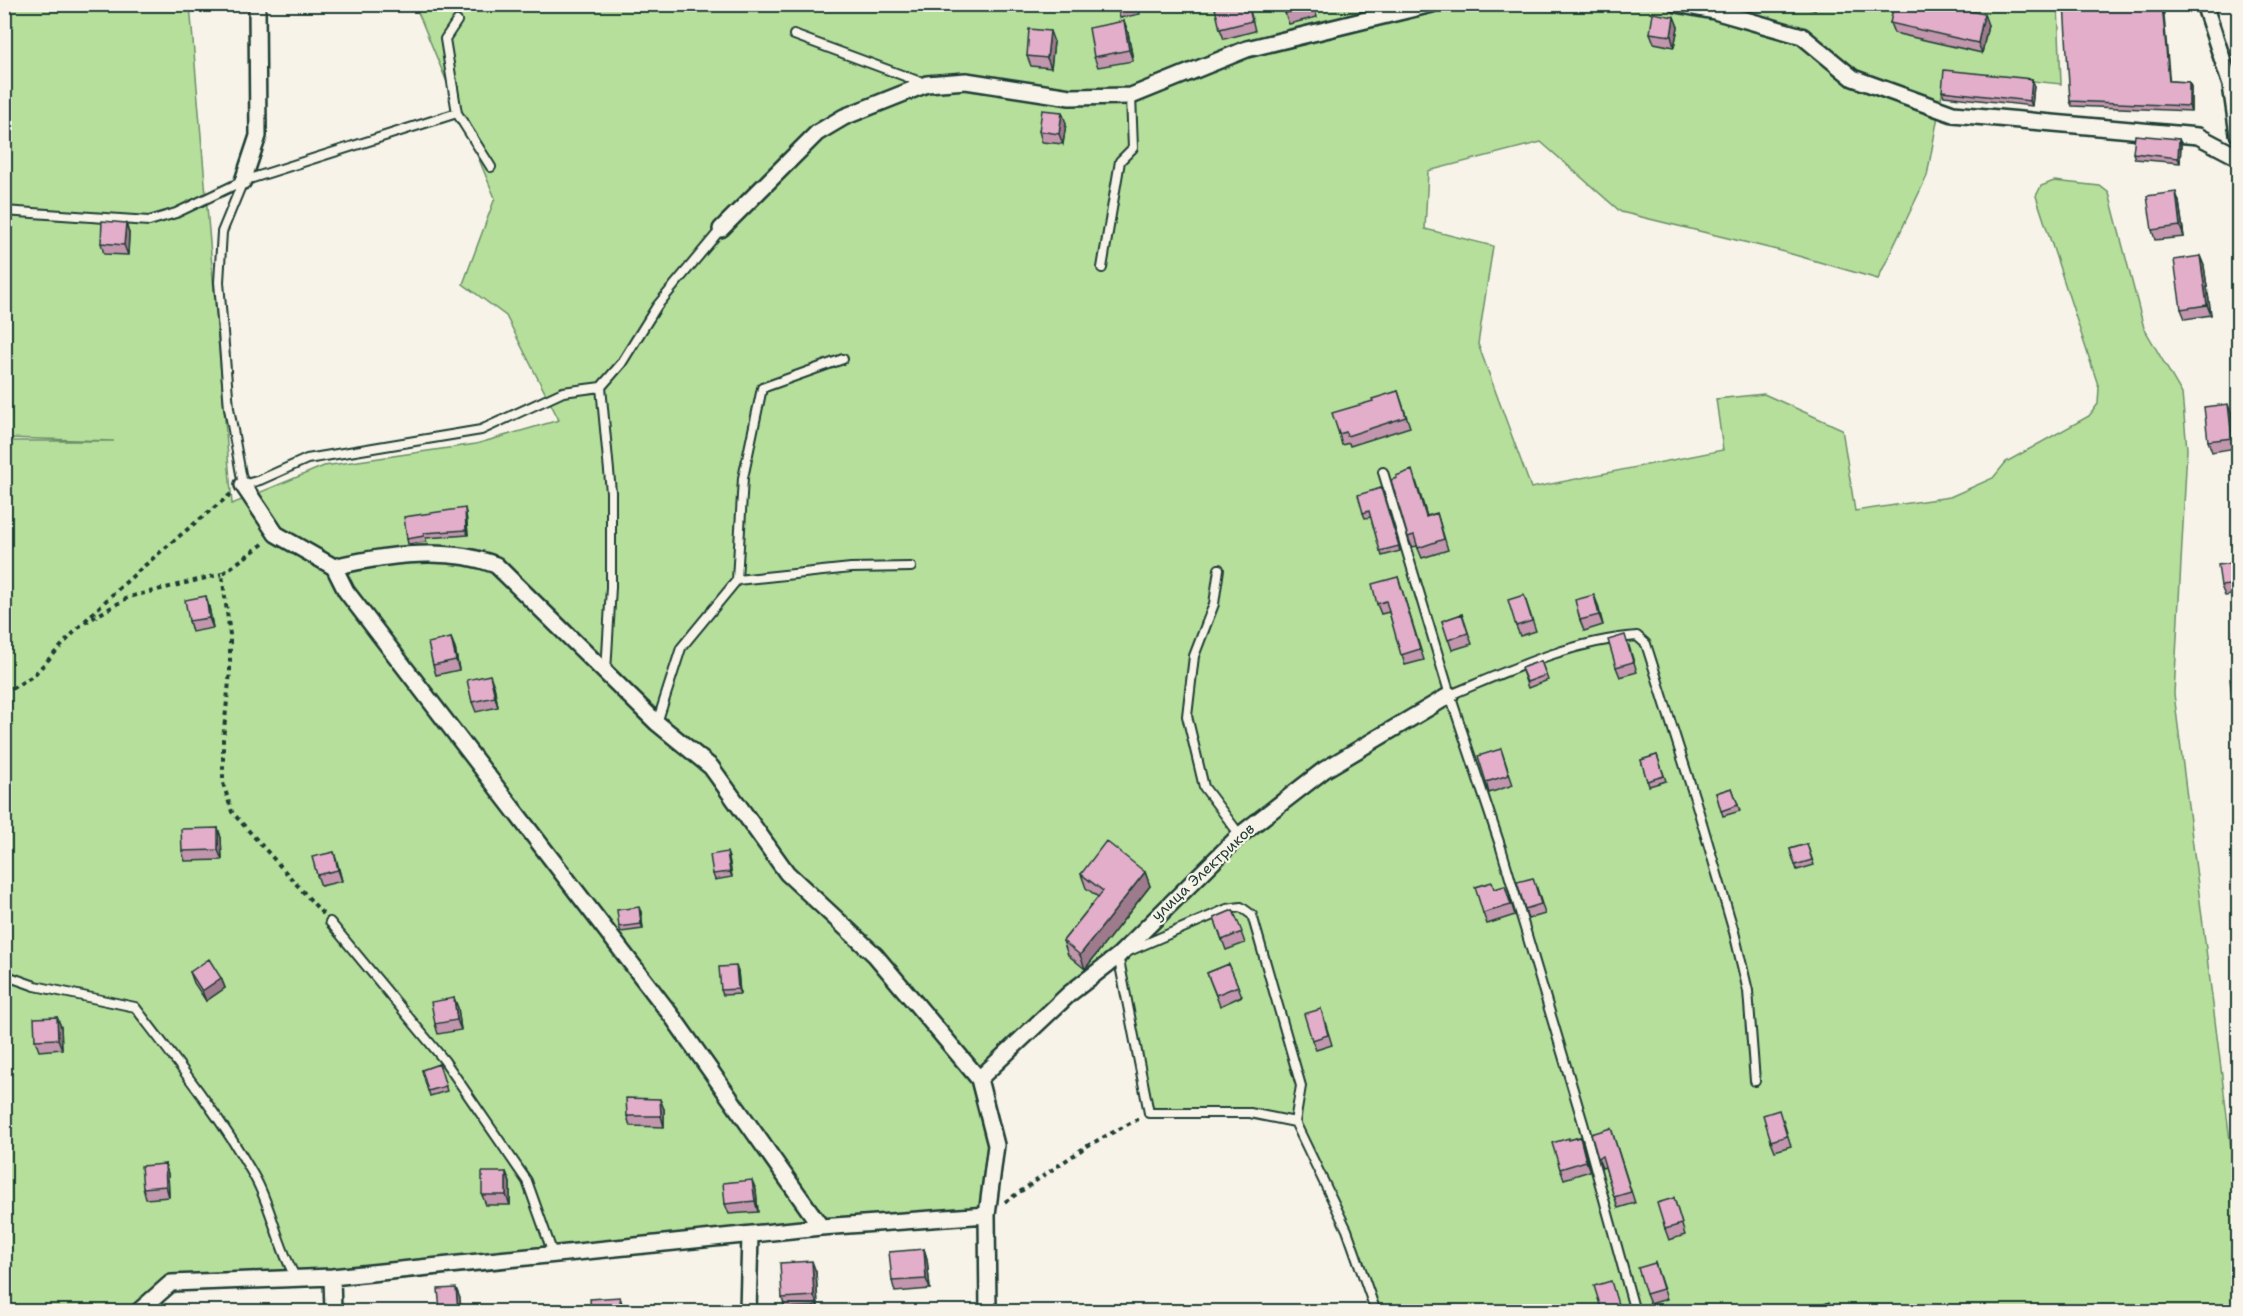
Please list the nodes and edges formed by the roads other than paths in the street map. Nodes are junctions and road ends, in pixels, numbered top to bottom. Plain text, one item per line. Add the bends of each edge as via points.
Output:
1 (257, 4) edge
2 (1432, 4) edge
3 (1677, 4) edge
4 (2204, 4) edge
5 (457, 21) dead end
6 (794, 35) dead end
7 (927, 84) junction
8 (1131, 96) junction
9 (457, 113) junction
10 (2238, 134) edge
11 (2238, 157) edge
12 (491, 167) dead end
13 (243, 181) junction
14 (4, 211) edge
15 (721, 229) joint
16 (1102, 268) dead end
17 (843, 359) dead end
18 (602, 387) junction
19 (1383, 472) dead end
20 (243, 485) junction
21 (334, 567) junction
22 (910, 567) dead end
23 (1219, 569) dead end
24 (737, 579) junction
25 (606, 672) junction
26 (1450, 695) junction
27 (657, 723) junction
28 (1240, 835) junction
29 (330, 922) road end
30 (1118, 956) junction
31 (4, 975) edge
32 (979, 1079) junction
33 (1755, 1081) dead end
34 (1295, 1122) junction
35 (987, 1215) junction
36 (821, 1227) junction
37 (750, 1235) junction
38 (554, 1256) junction
39 (332, 1278) junction
40 (297, 1279) junction
41 (138, 1311) edge
42 (333, 1311) edge
43 (748, 1311) edge
44 (988, 1311) edge
45 (1376, 1311) edge
46 (1635, 1311) edge

1 - 13 street via 258,136
2 - 8 street via 1247,49
3 - 11 street via 1802,36 1853,78 1953,114 2198,136
4 - 10 street via 2231,85
5 - 9 lane via 445,39
6 - 7 lane
7 - 8 street via 966,81 1070,97
7 - 15 street via 844,117 817,133
8 - 16 lane via 1133,148 1120,161
9 - 12 lane
9 - 13 lane
13 - 14 lane via 176,213 148,221
13 - 20 lane via 222,232 219,282 229,408
15 - 18 lane via 657,306
17 - 24 lane via 762,388 744,478
18 - 20 lane via 564,392 481,430 307,459
18 - 25 lane via 611,492
19 - 26 lane
20 - 21 street via 276,534
21 - 25 street via 371,558 454,554 478,558 496,565
21 - 36 street via 346,591 674,1019
22 - 24 lane via 851,568
23 - 28 lane via 1214,604 1194,656 1186,716 1204,787
24 - 27 lane via 681,648
25 - 27 street
26 - 28 street, улица Электриков via 1324,770
26 - 33 lane via 1538,658 1610,638 1637,636 1646,644 1734,932 1748,991
26 - 46 lane via 1501,848
27 - 32 street via 711,767 787,873 875,956
28 - 30 street, улица Электриков
29 - 38 lane via 444,1060 527,1181
30 - 32 street, улица Электриков via 1069,994
30 - 34 lane via 1149,1113 1250,1113
30 - 34 lane via 1227,909 1241,907 1252,915 1301,1086
31 - 40 lane via 35,986 135,1006 222,1122 256,1179 287,1263
32 - 35 street via 996,1145
34 - 45 lane via 1347,1230
35 - 36 street
35 - 44 street
36 - 37 street
37 - 38 street
37 - 43 street
38 - 39 street
39 - 40 street
39 - 42 street
40 - 41 street via 171,1283

